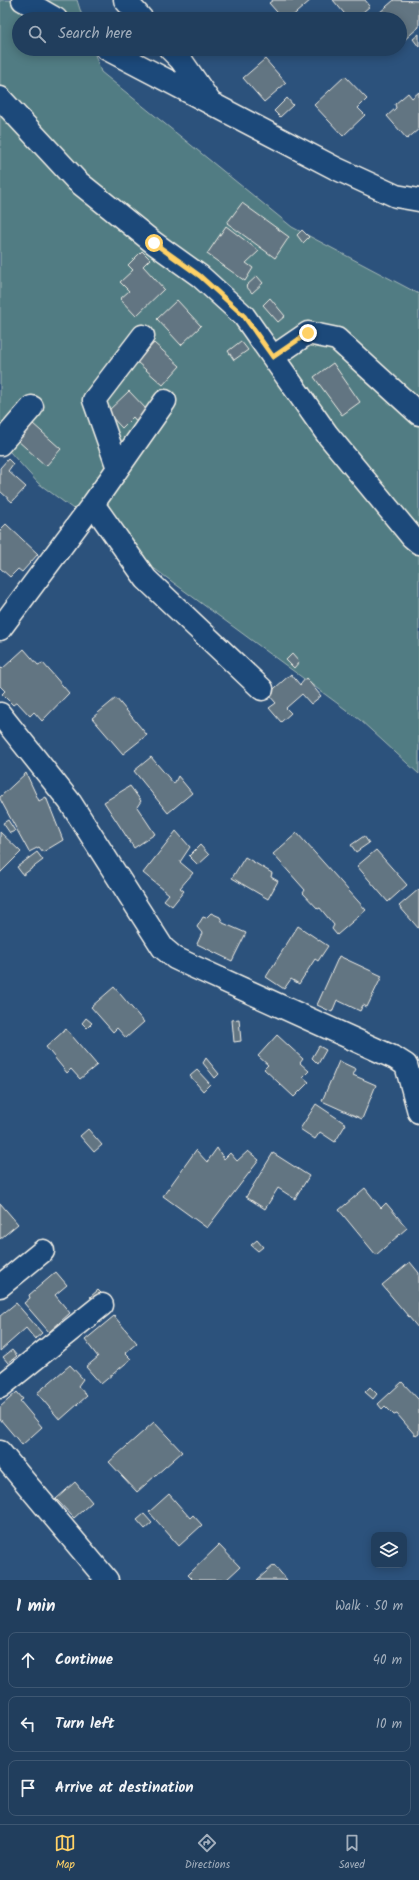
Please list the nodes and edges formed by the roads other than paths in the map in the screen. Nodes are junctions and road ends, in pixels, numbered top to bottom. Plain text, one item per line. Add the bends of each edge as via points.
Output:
1 (23, 0) edge
2 (125, 0) edge
3 (44, 12) edge
4 (136, 12) edge
5 (120, 56) edge
6 (177, 56) edge
7 (0, 98) edge
8 (211, 104) junction
9 (419, 200) edge
10 (143, 336) dead end
11 (273, 357) junction
12 (165, 401) dead end
13 (32, 407) dead end
14 (419, 414) edge
15 (0, 444) edge
16 (118, 468) junction
17 (93, 504) junction
18 (419, 543) edge
19 (0, 629) edge
20 (262, 689) dead end
21 (0, 714) edge
22 (412, 1066) edge
23 (419, 1112) edge
24 (43, 1251) dead end
25 (0, 1286) edge
26 (102, 1305) dead end
27 (0, 1387) edge
28 (0, 1452) edge
29 (107, 1580) edge

1 - 3 street
2 - 4 street
5 - 8 street
6 - 8 street
7 - 11 street via 76,181 200,276 244,316
8 - 9 street via 335,168 396,196
10 - 16 street via 94,400
11 - 14 street via 308,333 337,339
11 - 18 street via 327,434
12 - 16 street
13 - 15 street
16 - 17 street
17 - 19 street
17 - 20 street via 146,579
21 - 22 street via 70,802 163,948 175,958
22 - 23 street
24 - 25 street
26 - 27 street
28 - 29 street

